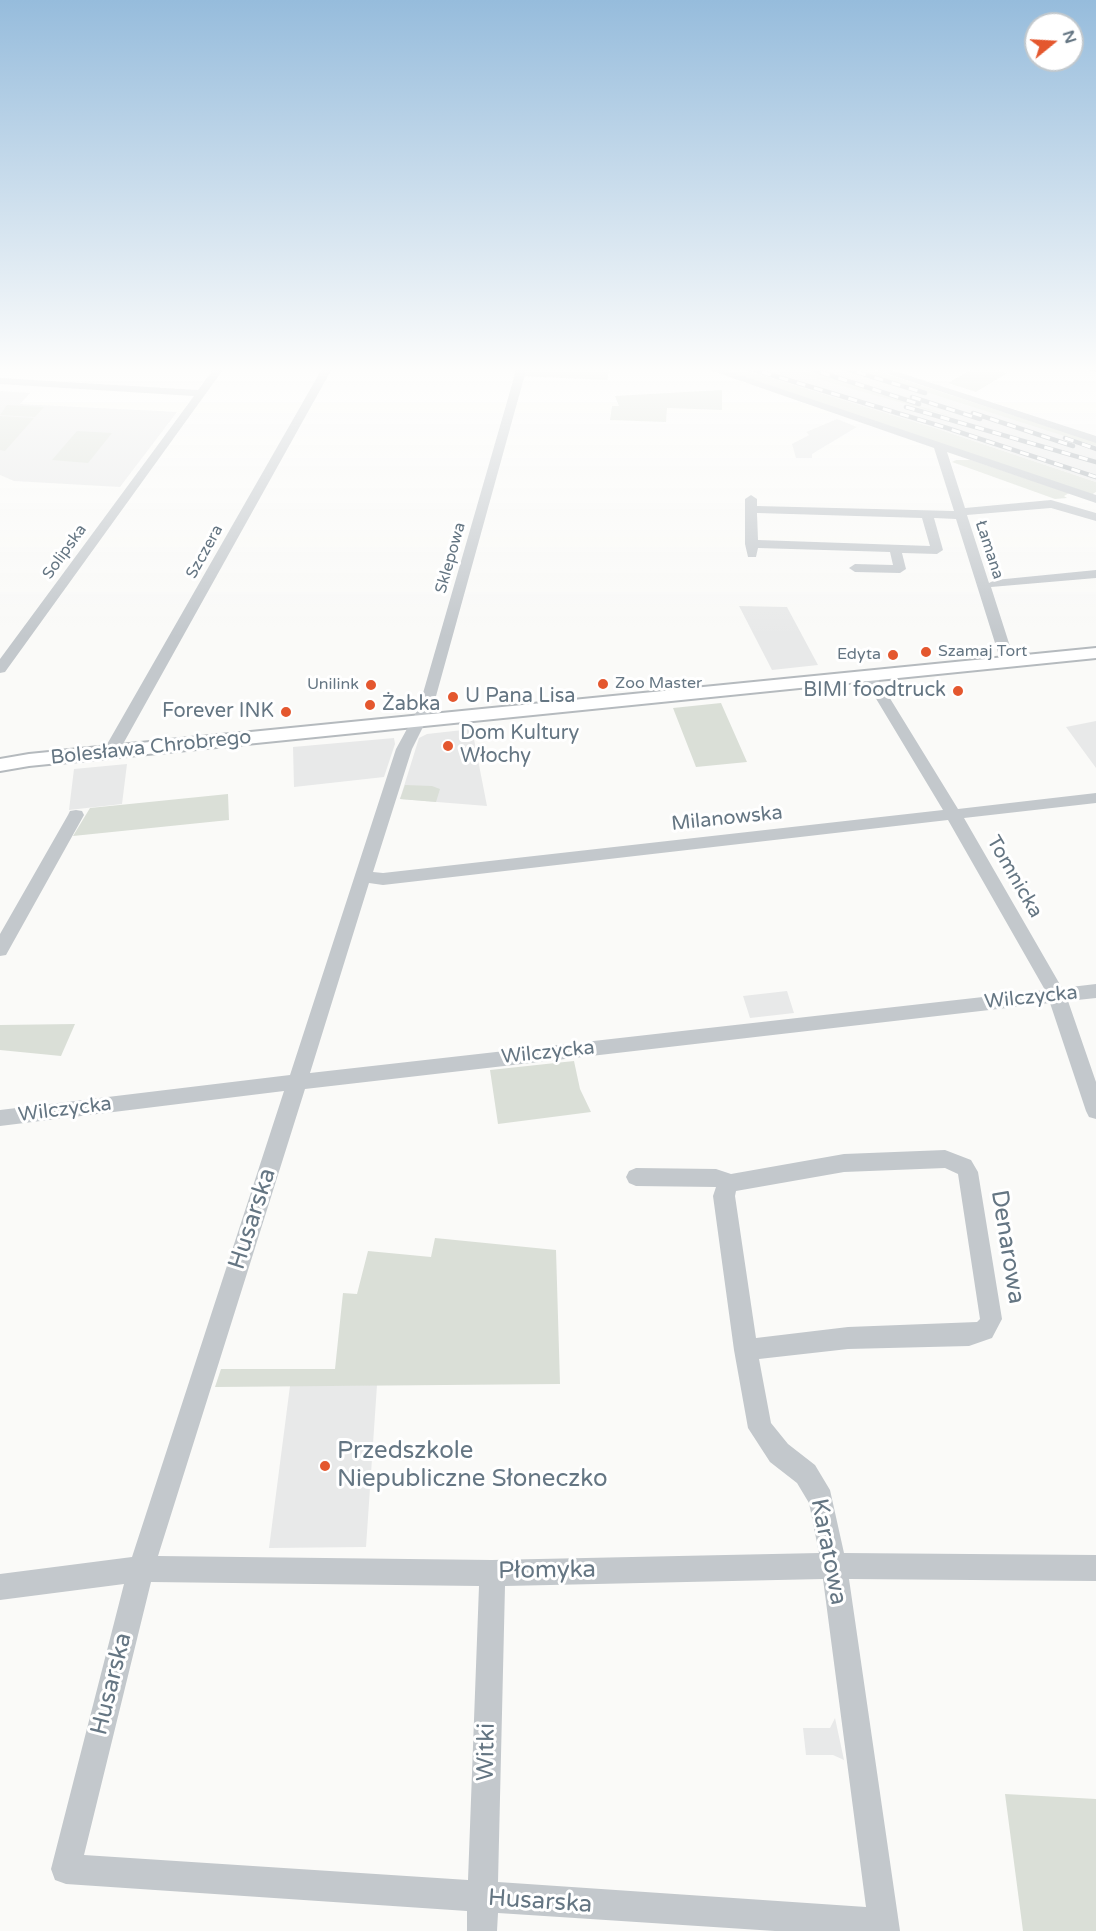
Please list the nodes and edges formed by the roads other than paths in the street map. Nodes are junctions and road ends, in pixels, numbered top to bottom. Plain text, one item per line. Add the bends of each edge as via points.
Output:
1 (154, 457) edge
2 (277, 457) edge
3 (497, 457) edge
4 (943, 457) edge
5 (968, 457) edge
6 (1096, 499) edge
7 (964, 513) junction
8 (927, 514) junction
9 (1096, 517) edge
10 (896, 549) junction
11 (855, 568) dead end
12 (1096, 574) edge
13 (994, 584) dead end
14 (1096, 653) edge
15 (1008, 662) junction
16 (0, 669) edge
17 (870, 676) junction
18 (417, 722) junction
19 (110, 753) junction
20 (0, 757) edge
21 (29, 760) junction
22 (0, 765) edge
23 (1096, 798) edge
24 (953, 814) junction
25 (76, 815) dead end
26 (362, 877) junction
27 (0, 950) edge
28 (1096, 991) edge
29 (1058, 995) junction
30 (298, 1082) junction
31 (1096, 1111) edge
32 (0, 1118) edge
33 (636, 1177) dead end
34 (728, 1190) junction
35 (746, 1350) junction
36 (834, 1566) junction
37 (1096, 1568) edge
38 (141, 1569) junction
39 (492, 1573) junction
40 (0, 1587) edge
41 (484, 1898) junction
42 (884, 1927) edge
43 (482, 1931) edge

1 - 16 street, Solipska
2 - 19 street, Szczera
3 - 18 street, Sklepowa via 426,707
4 - 7 street, Łamana
5 - 6 street
7 - 8 street
7 - 9 street via 1051,504
7 - 15 street, Łamana
8 - 10 street via 937,550
8 - 10 street via 751,504 752,550
10 - 11 street via 900,569
12 - 13 street
14 - 15 main road, Bolesława Chrobrego
15 - 17 main road, Bolesława Chrobrego
17 - 18 main road, Bolesława Chrobrego
17 - 24 street, Tomnicka
18 - 19 main road, Bolesława Chrobrego
18 - 26 street, Husarska via 408,736
19 - 21 main road, Bolesława Chrobrego
20 - 21 main road, Bolesława Chrobrego
21 - 22 main road, Bolesława Chrobrego
23 - 24 street, Milanowska
24 - 26 street, Milanowska via 382,879
24 - 29 street, Tomnicka
25 - 27 street
26 - 30 street, Husarska
28 - 29 street, Wilczycka
29 - 30 street, Wilczycka
29 - 31 street, Tomnicka
30 - 32 street, Wilczycka
30 - 38 street, Husarska
33 - 34 street, Denarowa via 716,1178
34 - 35 street, Karatowa
34 - 35 street, Denarowa via 844,1163 945,1159 958,1163 968,1172 991,1319 984,1330 969,1335 848,1338
35 - 36 street, Karatowa via 760,1428 774,1447 814,1484 821,1499
36 - 37 street, Płomyka
36 - 39 street, Płomyka
36 - 42 street, Karatowa
38 - 39 street, Płomyka
38 - 40 street, Płomyka
38 - 41 street, Husarska via 66,1869
39 - 41 street, Witki
41 - 42 street, Husarska
41 - 43 street, Witki

